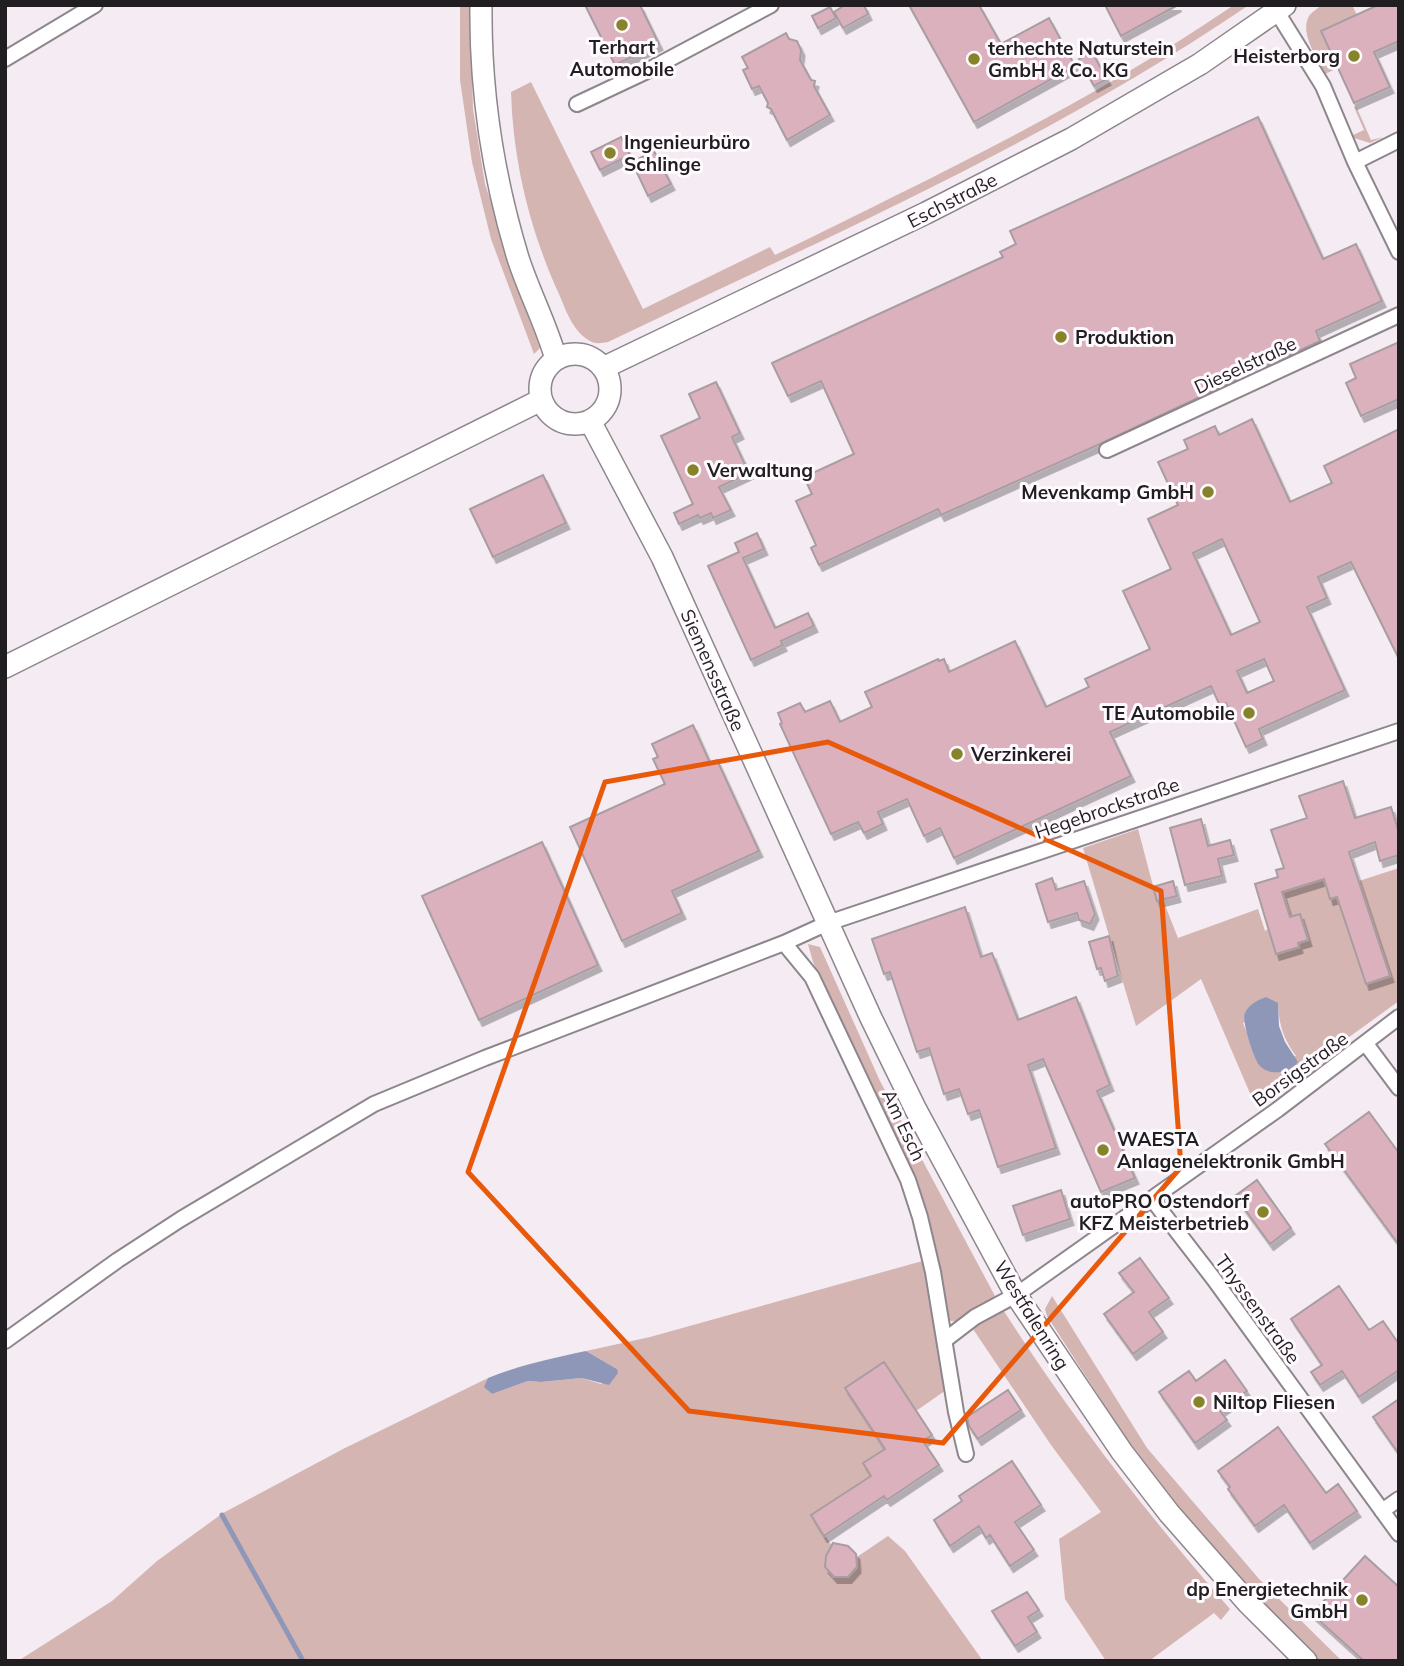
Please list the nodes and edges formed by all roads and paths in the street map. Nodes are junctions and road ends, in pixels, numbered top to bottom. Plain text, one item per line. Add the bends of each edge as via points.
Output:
1 (95, 5) edge
2 (481, 5) edge
3 (771, 5) edge
4 (1281, 8) edge
5 (5, 59) edge
6 (577, 104) dead end
7 (1399, 140) edge
8 (1355, 162) junction
9 (1399, 252) edge
10 (1399, 315) edge
11 (556, 359) junction
12 (603, 368) junction
13 (541, 400) junction
14 (590, 421) junction
15 (1107, 450) dead end
16 (5, 667) edge
17 (1399, 731) edge
18 (828, 923) junction
19 (784, 943) junction
20 (1399, 1017) edge
21 (1366, 1044) junction
22 (1399, 1088) edge
23 (1152, 1199) junction
24 (1016, 1295) junction
25 (945, 1340) junction
26 (5, 1341) edge
27 (966, 1454) dead end
28 (1399, 1499) edge
29 (1382, 1511) junction
30 (1399, 1534) edge
31 (1306, 1661) edge

1 - 5 street
2 - 11 street via 484,86 494,164 518,258
3 - 6 street
4 - 8 street via 1323,86
4 - 12 street, Eschstraße via 1200,64 1071,139
7 - 8 street
8 - 9 street
10 - 15 street, Dieselstraße
11 - 12 street via 582,354
11 - 13 street via 541,377
12 - 14 street via 610,391 607,403
13 - 14 street via 556,419 579,424
13 - 16 street
14 - 18 street, Siemensstraße via 662,557
17 - 18 street, Hegebrockstraße
18 - 19 street, Hegebrockstraße
18 - 24 street, Westfalenring via 916,1110
19 - 25 street, Am Esch via 812,977 908,1180 933,1272
19 - 26 street, Hegebrockstraße via 374,1104 181,1219
20 - 21 street, Borsigstraße
21 - 22 street
21 - 23 street, Borsigstraße
23 - 24 street, Borsigstraße
23 - 29 street, Thyssenstraße
24 - 25 street
24 - 31 street, Westfalenring via 1169,1513
25 - 27 street, Am Esch
28 - 29 street
29 - 30 street, Thyssenstraße

